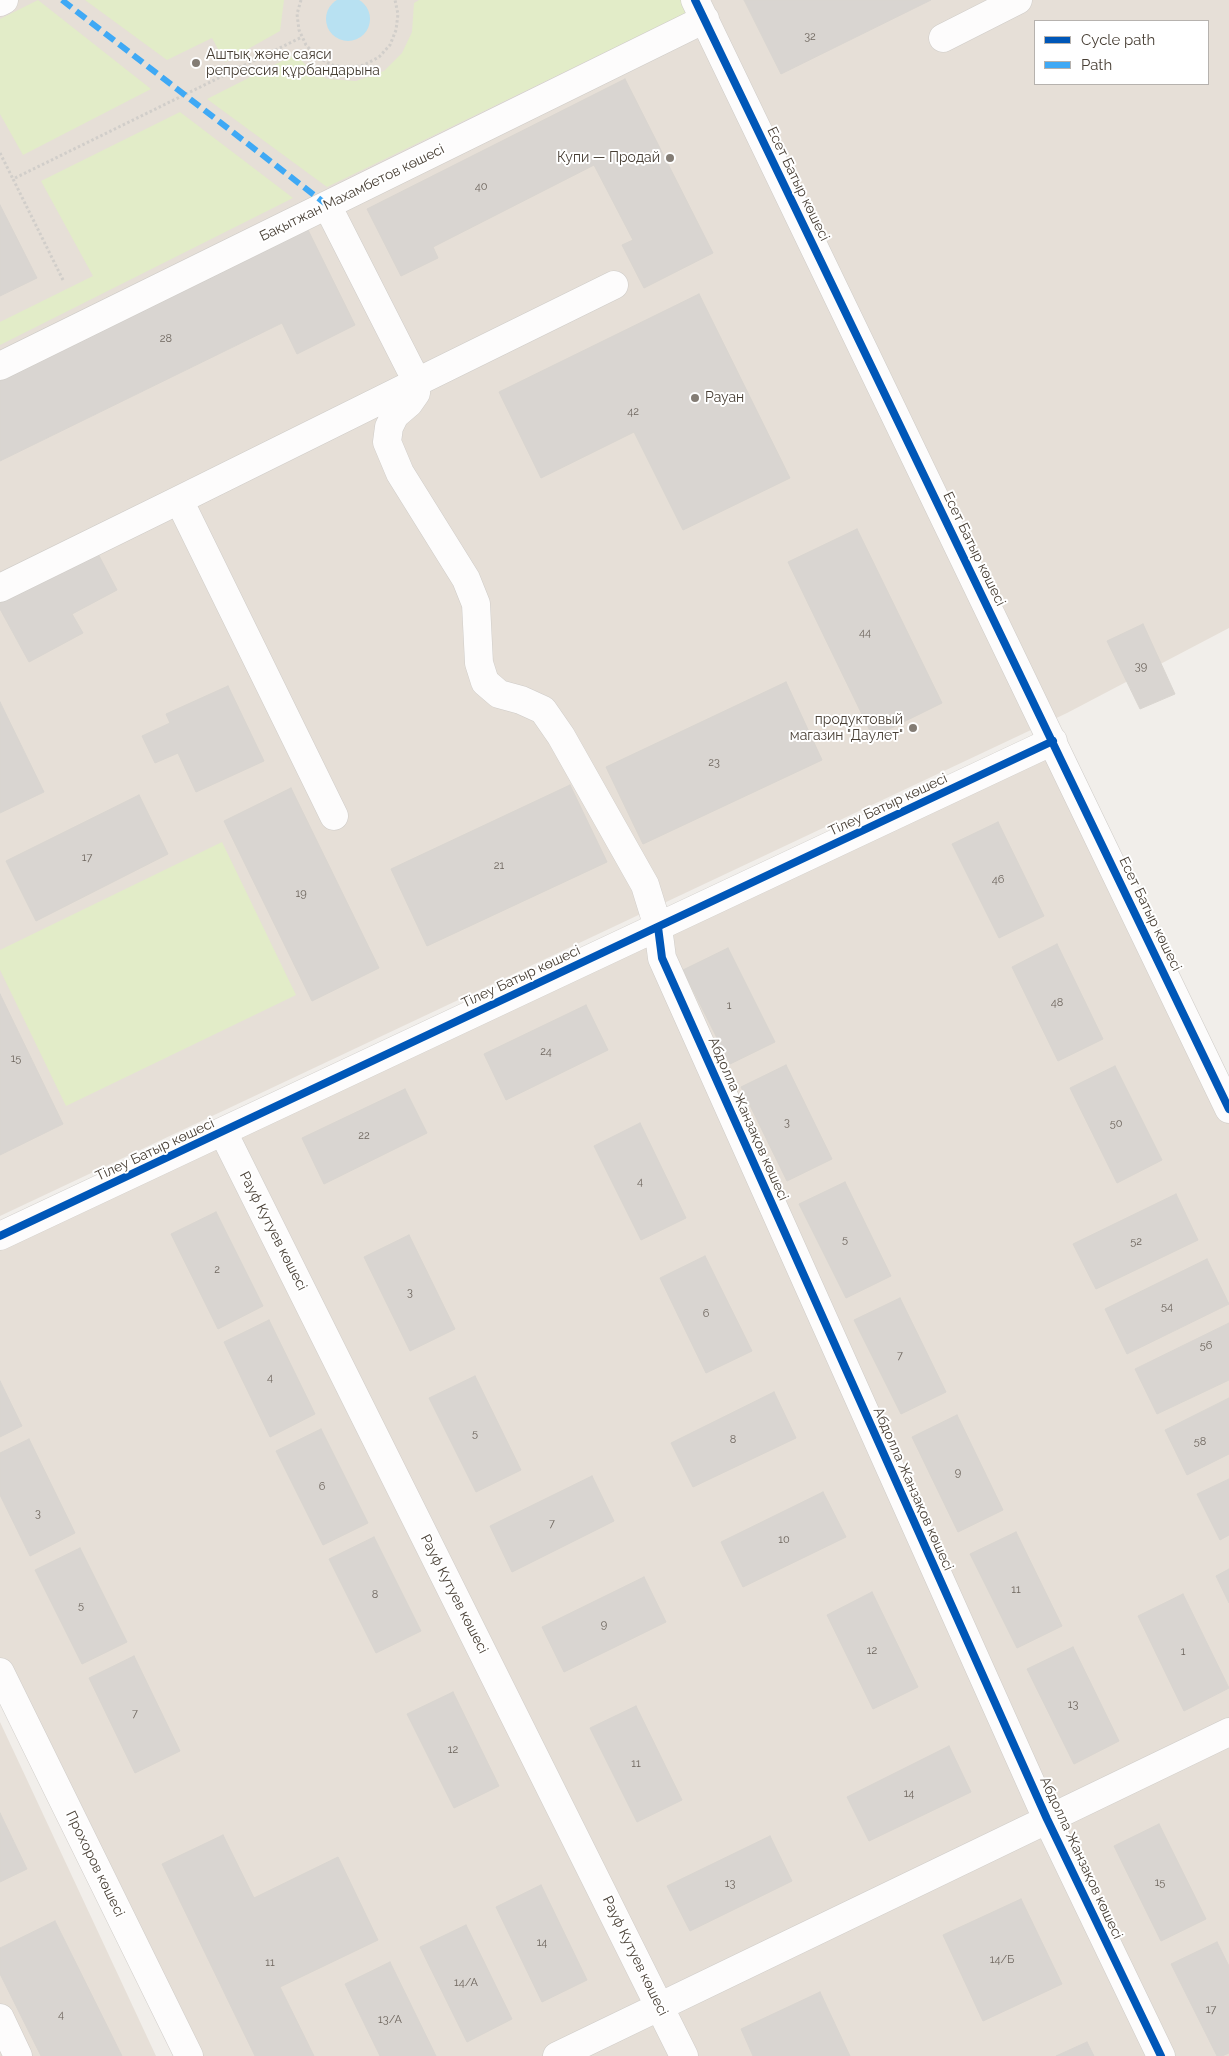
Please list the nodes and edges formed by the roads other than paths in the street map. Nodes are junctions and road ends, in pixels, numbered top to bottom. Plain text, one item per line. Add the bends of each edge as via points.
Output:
1 (4, 0) edge
2 (1018, 0) edge
3 (0, 2) edge
4 (700, 10) edge
5 (942, 38) dead end
6 (327, 205) junction
7 (614, 285) dead end
8 (0, 366) edge
9 (417, 382) junction
10 (179, 500) junction
11 (0, 588) edge
12 (1053, 741) junction
13 (334, 816) dead end
14 (658, 927) junction
15 (1229, 1109) edge
16 (223, 1132) junction
17 (0, 1236) edge
18 (0, 1672) edge
19 (1229, 1732) edge
20 (1047, 1819) junction
21 (660, 2005) junction
22 (189, 2056) edge
23 (557, 2056) edge
24 (684, 2056) edge
25 (1161, 2056) edge

1 - 3 street
2 - 5 street
4 - 6 street, Бақытжан Махамбетов көшесі
4 - 12 street, Есет Батыр көшесі
6 - 8 street, Бақытжан Махамбетов көшесі
6 - 9 street
7 - 9 street
9 - 10 street
9 - 14 street, Абдолла Жанзақов көшесі via 416,393 395,415 387,442 400,473 470,588 476,604 479,664 485,682 499,694 543,710 548,717 645,885
10 - 11 street
10 - 13 street
12 - 14 street, Тілеу Батыр көшесі
12 - 15 street, Есет Батыр көшесі
14 - 16 street, Тілеу Батыр көшесі
14 - 20 street, Абдолла Жанзақов көшесі via 662,958
16 - 17 street, Тілеу Батыр көшесі
16 - 21 street, Рауф Кутуев көшесі
18 - 22 street, Прохоров көшесі
19 - 20 street
20 - 21 street
20 - 25 street, Абдолла Жанзақов көшесі
21 - 23 street
21 - 24 street, Рауф Кутуев көшесі

